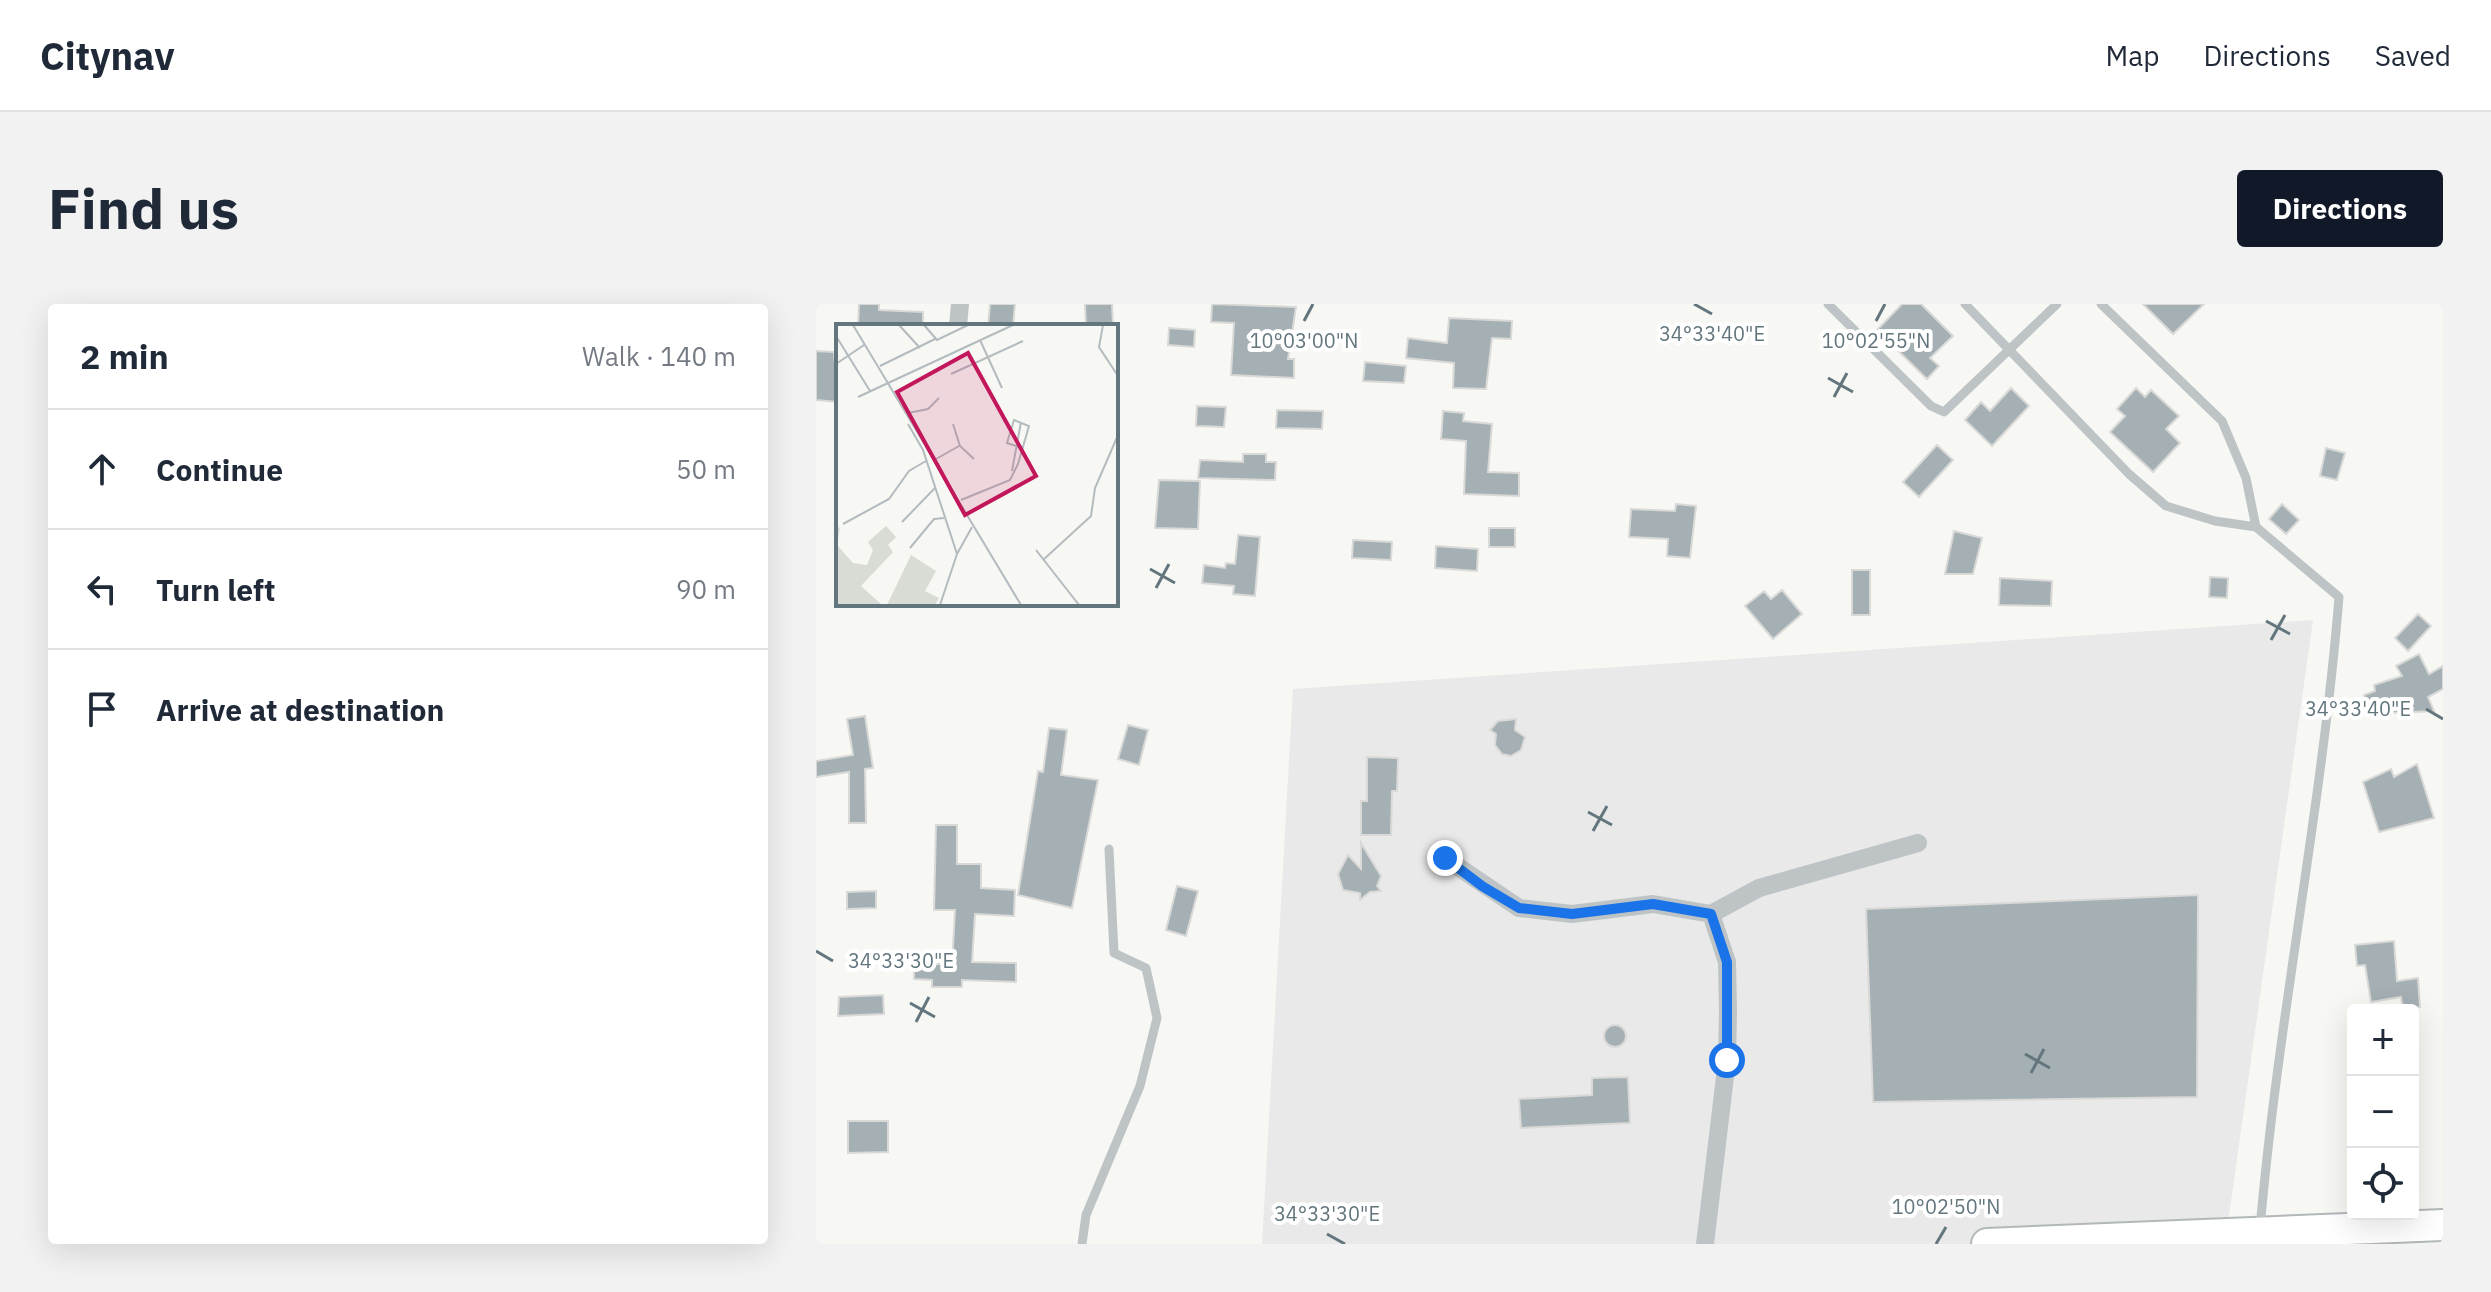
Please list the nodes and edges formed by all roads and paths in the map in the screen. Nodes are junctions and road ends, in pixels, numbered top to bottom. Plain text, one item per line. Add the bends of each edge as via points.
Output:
1 (960, 304) edge
2 (1828, 304) edge
3 (1965, 304) edge
4 (2057, 304) edge
5 (2101, 304) edge
6 (958, 324) edge
7 (2011, 349) junction
8 (2256, 527) junction
9 (1918, 843) dead end
10 (1109, 849) dead end
11 (1445, 858) dead end
12 (1711, 914) junction
13 (2443, 1225) edge
14 (2259, 1233) junction
15 (1082, 1244) edge
16 (1705, 1244) edge
17 (1987, 1244) edge

1 - 6 street
2 - 7 lane via 1931,406 1944,412
3 - 7 lane
4 - 7 lane
5 - 8 lane via 2222,421 2246,478
7 - 8 lane via 2166,506
8 - 14 lane via 2339,597
9 - 12 street via 1759,888
10 - 15 lane via 1114,953 1146,968 1157,1018 1140,1086 1086,1215
11 - 12 street via 1519,908 1572,914 1653,904
12 - 16 street via 1727,962 1728,1011
13 - 14 highway
14 - 17 highway

